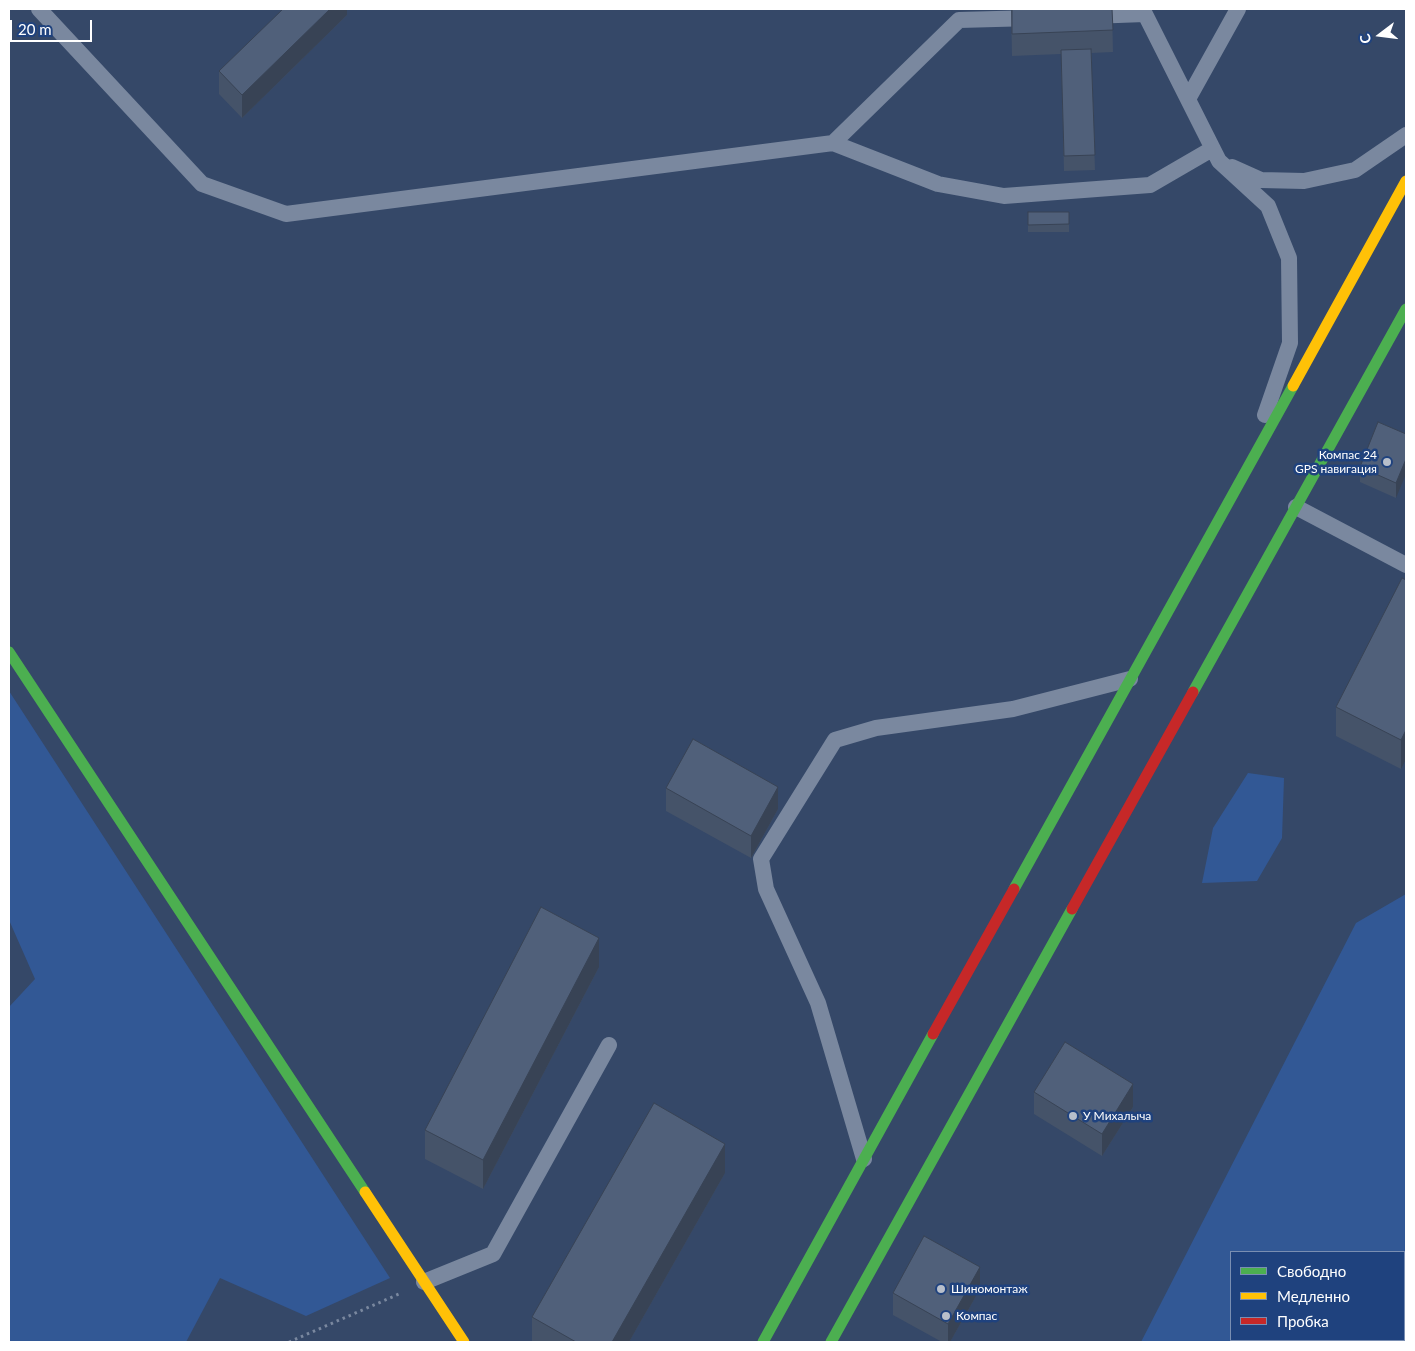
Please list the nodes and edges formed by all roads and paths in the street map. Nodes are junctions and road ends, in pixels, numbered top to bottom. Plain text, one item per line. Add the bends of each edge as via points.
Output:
1 (39, 9) edge
2 (1238, 9) edge
3 (1146, 12) edge
4 (1077, 16) edge
5 (1047, 17) edge
6 (1188, 99) junction
7 (1406, 135) edge
8 (833, 143) junction
9 (1216, 155) junction
10 (1406, 181) edge
11 (1406, 309) edge
12 (1248, 466) junction
13 (1296, 507) junction
14 (1406, 566) edge
15 (9, 652) edge
16 (1130, 679) junction
17 (609, 1045) dead end
18 (864, 1158) junction
19 (424, 1282) junction
20 (289, 1342) edge
21 (464, 1342) edge
22 (763, 1342) edge
23 (831, 1342) edge

1 - 8 lane via 202,184 286,214
2 - 6 lane
3 - 4 lane
3 - 6 lane
5 - 8 lane via 959,20
6 - 9 lane
7 - 9 lane via 1355,170 1304,181 1261,180
8 - 9 lane via 938,184 1004,196 1150,185
9 - 12 lane via 1268,206 1289,258 1290,342
10 - 12 main road
11 - 13 main road
12 - 16 main road
13 - 14 lane
13 - 23 main road
15 - 19 main road
16 - 18 main road
16 - 18 lane via 1013,709 876,728 835,740 761,859 766,889 818,1004
17 - 19 lane via 493,1254
18 - 22 main road
19 - 20 path
19 - 21 main road

